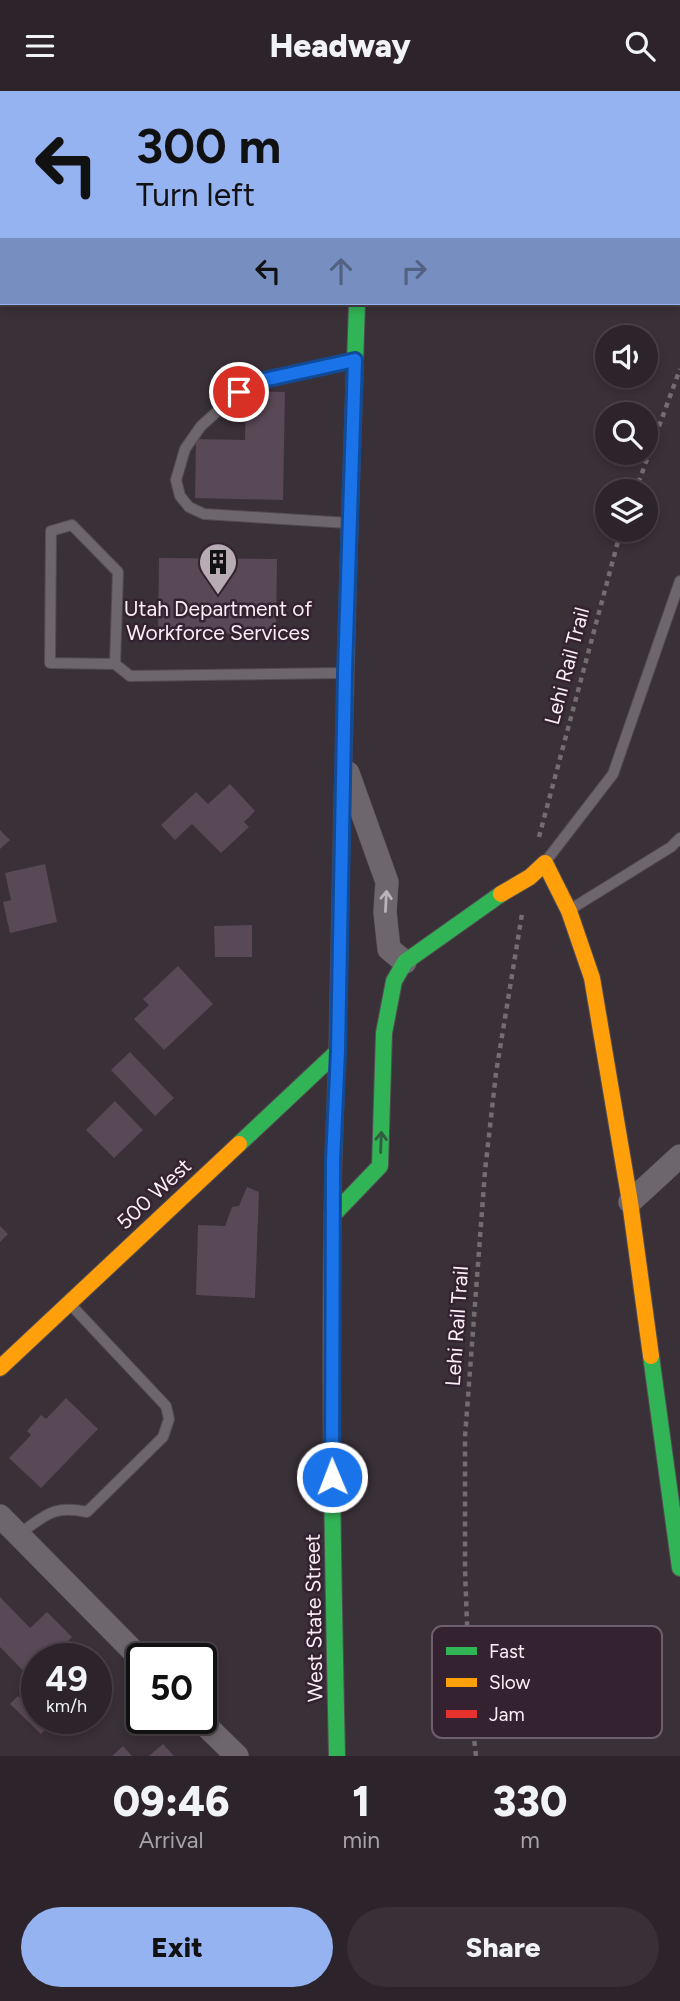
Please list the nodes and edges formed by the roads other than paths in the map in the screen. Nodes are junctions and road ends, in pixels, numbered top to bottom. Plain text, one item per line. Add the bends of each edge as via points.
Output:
1 (357, 305) edge
2 (355, 360) junction
3 (350, 523) junction
4 (680, 581) edge
5 (115, 664) junction
6 (345, 673) junction
7 (343, 761) junction
8 (680, 838) edge
9 (545, 863) junction
10 (569, 911) junction
11 (405, 962) junction
12 (338, 1051) junction
13 (680, 1156) edge
14 (630, 1202) junction
15 (332, 1216) junction
16 (69, 1303) junction
17 (0, 1368) edge
18 (672, 1447) edge
19 (0, 1516) edge
20 (19, 1534) junction
21 (680, 1568) edge
22 (126, 1644) edge
23 (215, 1734) edge
24 (237, 1756) edge
25 (337, 1756) edge

1 - 2 main road, West State Street
2 - 3 main road, West State Street
2 - 3 lane via 259,381 239,392 201,426 185,449 176,479 180,496 204,514
3 - 6 main road, West State Street
4 - 9 lane via 612,774
5 - 5 lane via 118,572 72,526 51,531 50,663
5 - 6 lane via 130,676
6 - 7 main road, West State Street
11 -> 7 street via 389,949 387,882
7 - 12 main road, West State Street
8 - 10 lane
9 - 10 main road
9 - 11 main road
10 - 14 main road via 592,978
15 -> 11 main road via 380,1167 384,1033 394,981
12 - 15 main road, West State Street
12 - 16 main road, 500 West
13 - 14 street
14 - 18 main road
15 - 25 main road, West State Street
16 - 17 main road, 500 West
16 - 20 lane via 166,1406 169,1419 163,1437 88,1512 67,1508 50,1512
18 - 21 main road
19 - 20 street
20 - 22 street
23 - 24 street

